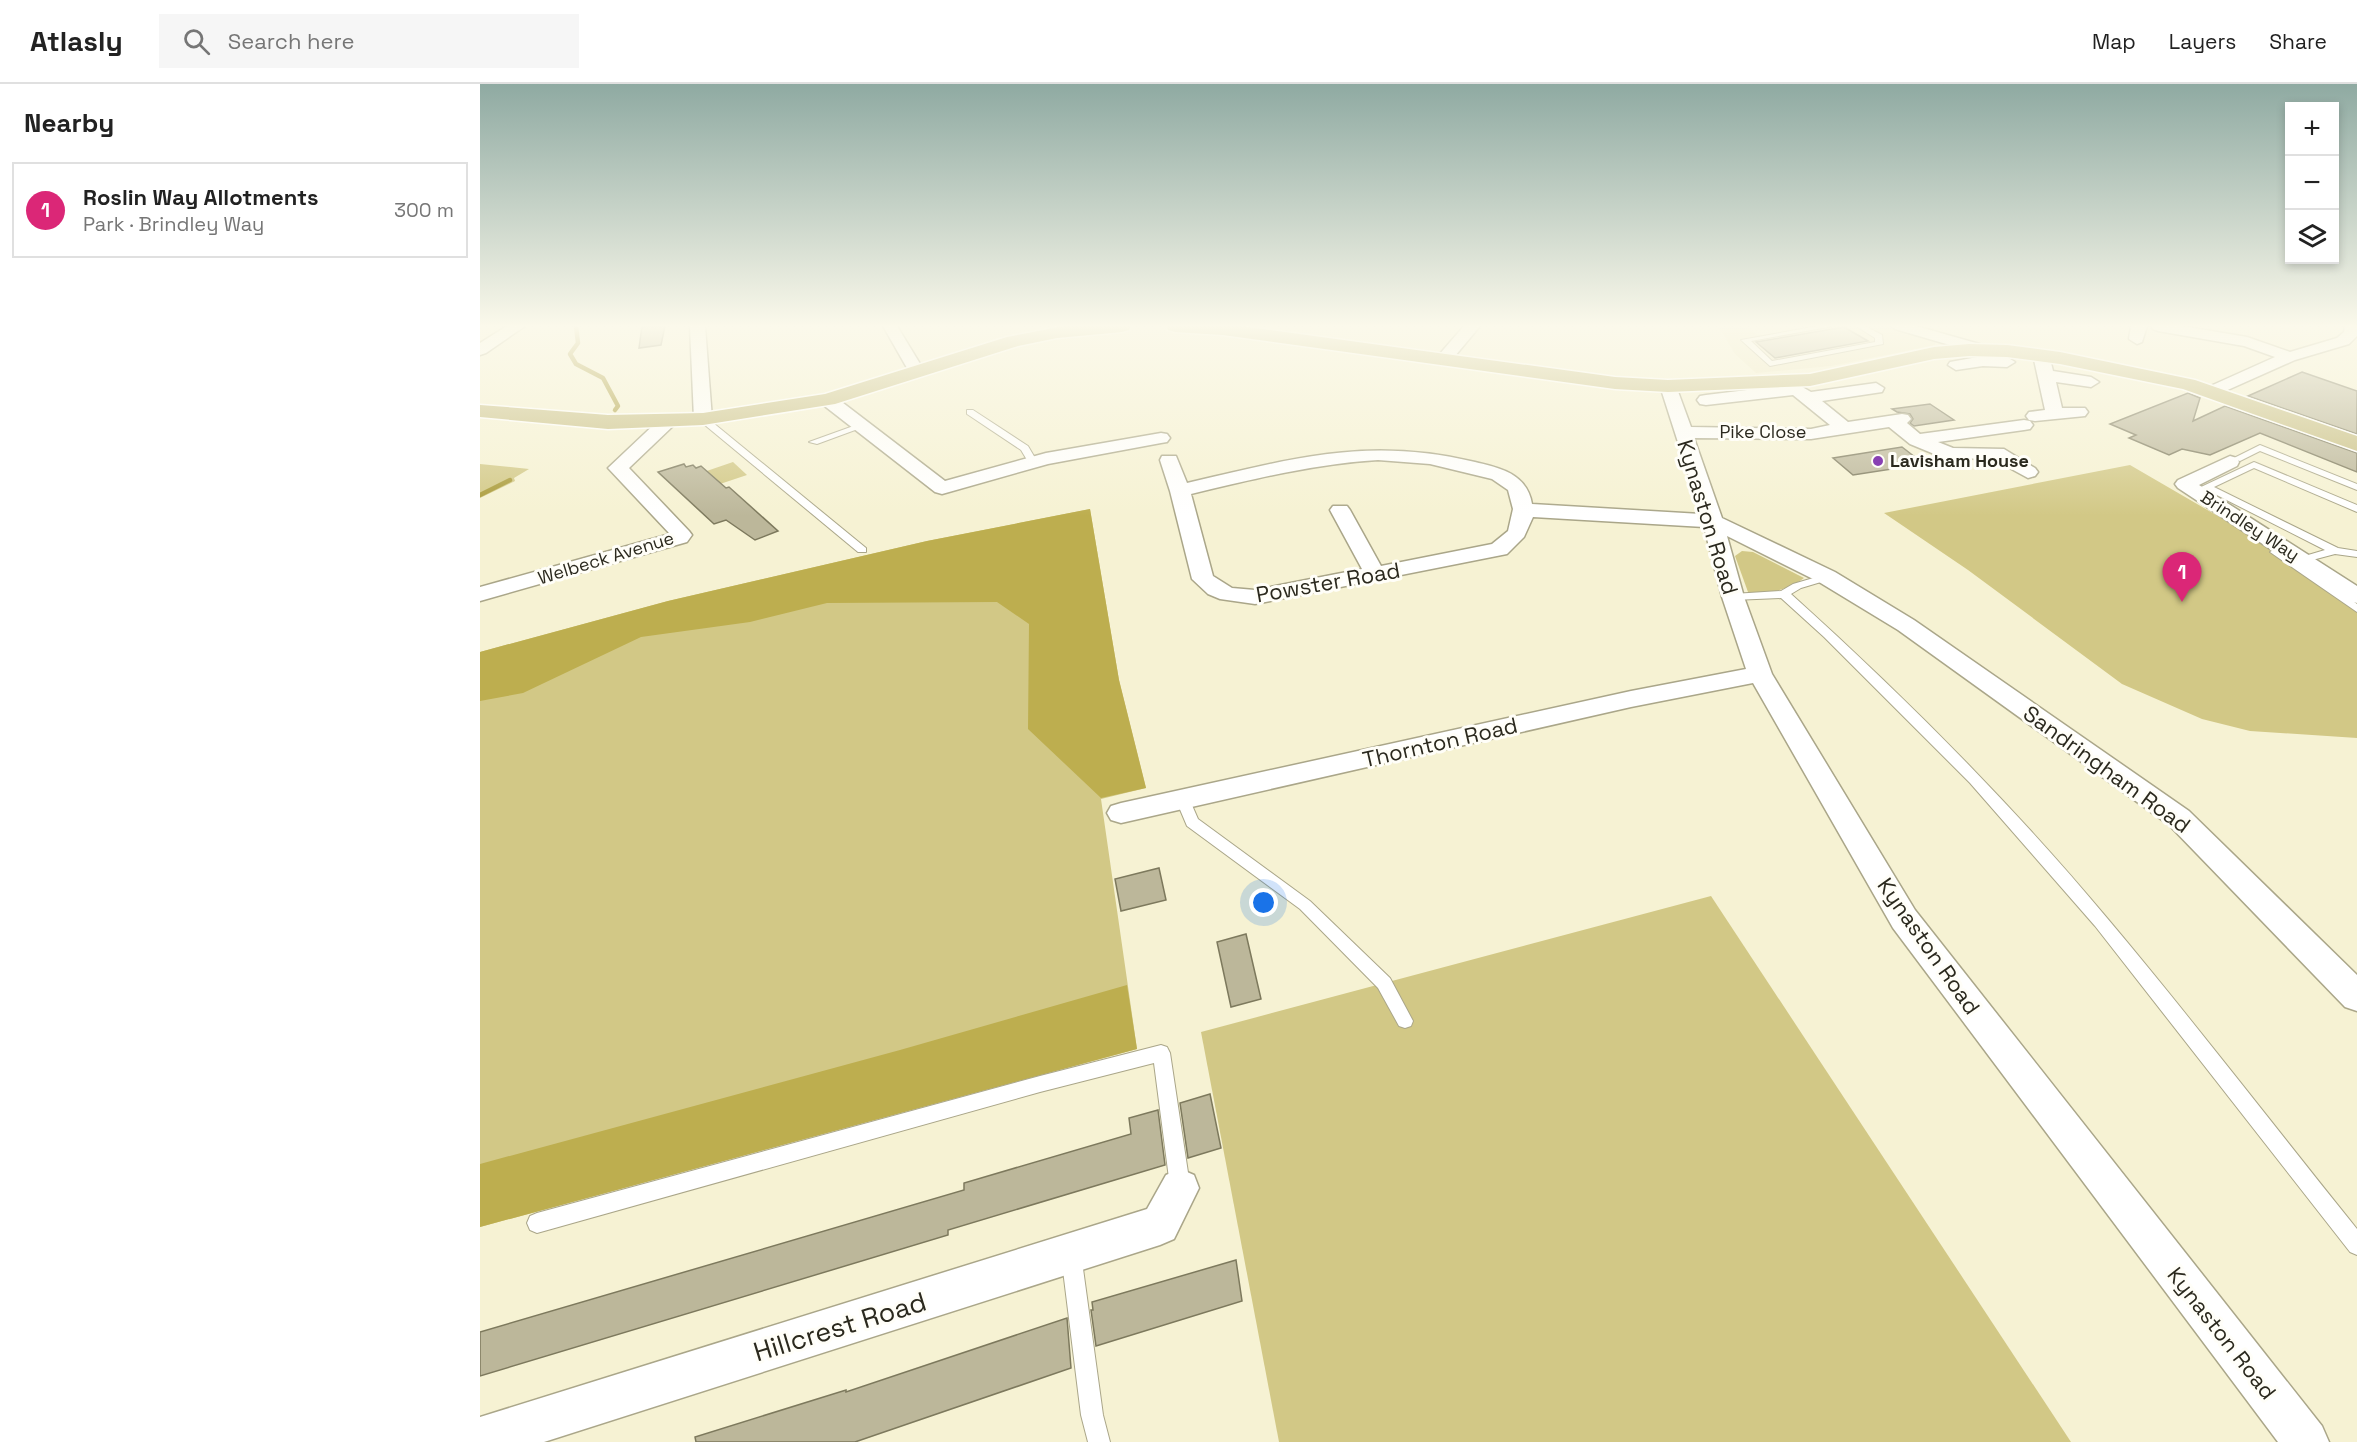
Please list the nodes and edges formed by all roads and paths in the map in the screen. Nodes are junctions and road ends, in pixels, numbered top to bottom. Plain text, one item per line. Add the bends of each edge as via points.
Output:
1 (701, 389) edge
2 (862, 389) edge
3 (1669, 389) edge
4 (1794, 389) edge
5 (1797, 389) edge
6 (1867, 389) edge
7 (2049, 389) edge
8 (2203, 389) edge
9 (2218, 389) edge
10 (2212, 392) junction
11 (1808, 398) junction
12 (828, 400) junction
13 (1706, 400) dead end
14 (480, 411) edge
15 (970, 412) dead end
16 (2079, 412) dead end
17 (2055, 414) junction
18 (703, 419) junction
19 (667, 422) junction
20 (862, 426) junction
21 (1844, 428) junction
22 (1682, 432) junction
23 (1161, 438) dead end
24 (1916, 440) junction
25 (814, 442) dead end
26 (2357, 444) edge
27 (1169, 460) dead end
28 (2234, 460) junction
29 (1033, 463) junction
30 (2254, 465) junction
31 (2028, 472) dead end
32 (2357, 487) edge
33 (1180, 491) junction
34 (2357, 509) edge
35 (1340, 510) dead end
36 (1523, 510) junction
37 (1713, 521) junction
38 (2284, 548) junction
39 (862, 550) dead end
40 (2335, 551) junction
41 (2357, 554) edge
42 (2302, 560) junction
43 (1375, 574) junction
44 (1827, 578) junction
45 (480, 594) edge
46 (1784, 594) junction
47 (2357, 596) edge
48 (1733, 597) junction
49 (2357, 609) edge
50 (1760, 674) junction
51 (1183, 800) junction
52 (1121, 813) dead end
53 (2357, 997) edge
54 (1405, 1021) dead end
55 (1180, 1188) joint
56 (537, 1223) dead end
57 (2357, 1245) edge
58 (1071, 1254) junction
59 (480, 1440) edge
60 (1099, 1442) edge
61 (2306, 1442) edge

1 - 18 street
2 - 12 main road
3 - 22 street, Kynaston Road
4 - 13 street, Pike Close
5 - 11 street, Pike Close
6 - 11 street, Pike Close
7 - 17 street
8 - 10 main road
9 - 10 street
10 - 26 main road
11 - 21 street, Pike Close
12 - 18 main road
12 - 20 street
14 - 19 main road via 577,420
15 - 29 lane via 1025,448
16 - 17 street
17 - 24 street
18 - 19 main road
18 - 39 lane
19 - 45 street, Welbeck Avenue via 618,468 680,533 680,538
20 - 25 lane
20 - 29 street via 942,488
21 - 22 street, Pike Close via 1811,434
21 - 24 street, Pike Close via 1898,420
22 - 37 street, Kynaston Road
23 - 29 street
24 - 31 street, Pike Close via 1951,454 1997,453
27 - 33 street, Powster Road
28 - 30 lane
28 - 32 lane via 2259,448
28 - 38 street, Brindley Way via 2186,484
30 - 34 lane
30 - 40 lane via 2206,487
33 - 36 street via 1299,463 1405,455 1456,463 1514,481
33 - 43 street, Powster Road via 1203,579 1216,589 1239,597 1255,597
35 - 43 street
36 - 37 street
36 - 43 street, Powster Road via 1516,536 1499,549
37 - 44 street, Sandringham Road
37 - 48 street, Kynaston Road
38 - 42 street, Brindley Way
38 - 49 lane via 2275,552
40 - 41 lane
40 - 42 lane
42 - 47 street, Brindley Way
44 - 46 lane
44 - 53 street, Sandringham Road via 1906,625 2180,818
46 - 48 lane
46 - 57 lane via 1976,780 2101,922
48 - 50 street, Kynaston Road
50 - 51 street, Thornton Road via 1631,699
50 - 61 street, Kynaston Road via 1904,919
51 - 52 street, Thornton Road
51 - 54 lane via 1192,822 1305,905 1384,983
55 - 56 lane via 1161,1053
55 - 58 street, Hillcrest Road via 1160,1225
58 - 59 street, Hillcrest Road
58 - 60 lane

